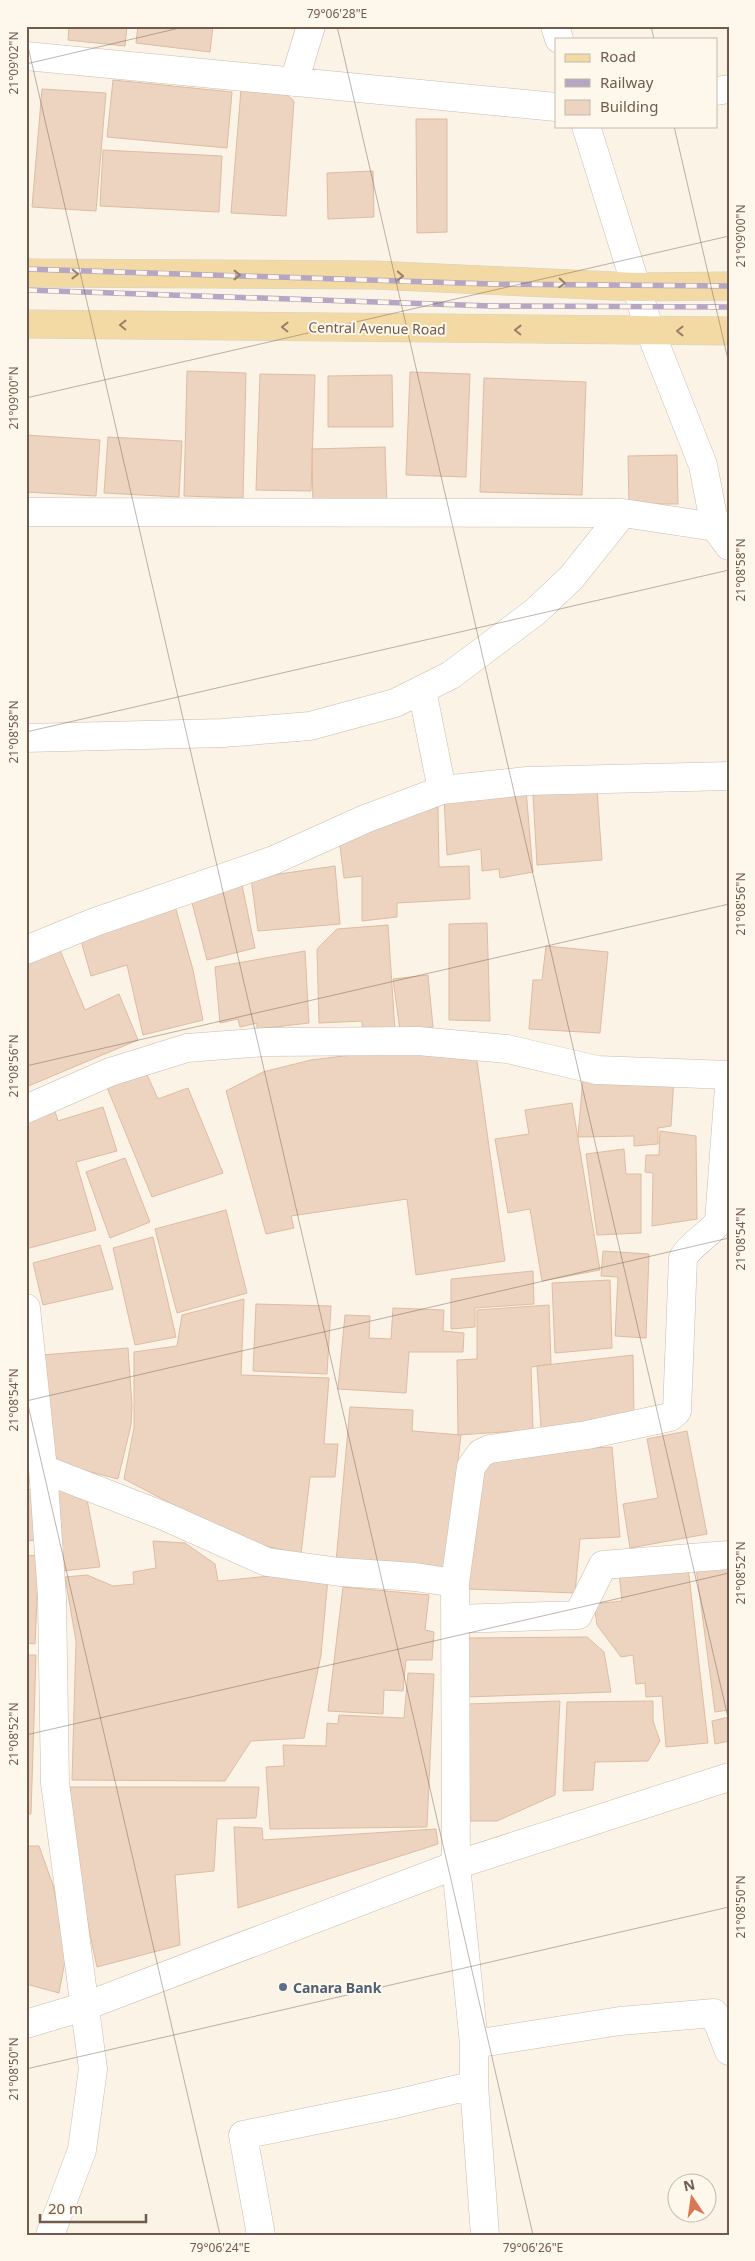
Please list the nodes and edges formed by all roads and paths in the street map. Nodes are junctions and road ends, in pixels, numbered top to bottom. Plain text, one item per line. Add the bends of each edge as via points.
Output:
1 (311, 26) edge
2 (555, 26) edge
3 (559, 38) edge
4 (26, 56) edge
5 (294, 82) junction
6 (555, 107) edge
7 (587, 128) edge
8 (26, 273) edge
9 (636, 286) junction
10 (729, 286) edge
11 (26, 324) edge
12 (729, 331) edge
13 (650, 332) junction
14 (26, 512) edge
15 (623, 513) junction
16 (724, 533) edge
17 (422, 690) junction
18 (26, 738) edge
19 (729, 776) edge
20 (442, 790) junction
21 (26, 950) edge
22 (729, 1075) edge
23 (729, 1086) edge
24 (26, 1109) edge
25 (26, 1308) edge
26 (31, 1399) edge
27 (43, 1468) junction
28 (729, 1555) edge
29 (455, 1583) junction
30 (455, 1619) junction
31 (729, 1777) edge
32 (456, 1865) junction
33 (26, 2005) edge
34 (83, 2007) junction
35 (52, 2015) junction
36 (26, 2024) edge
37 (474, 2044) junction
38 (729, 2051) edge
39 (474, 2085) junction
40 (50, 2235) edge
41 (261, 2235) edge
42 (485, 2235) edge

1 - 5 street
2 - 3 street
4 - 5 street
5 - 6 street
7 - 9 street
8 -> 9 main road via 374,275
9 - 10 main road
9 - 13 street
13 -> 11 main road, Central Avenue Road
12 -> 13 main road, Central Avenue Road
13 - 16 street via 703,465
14 - 15 street
15 - 16 street
15 - 17 street via 571,578 535,612 451,675
17 - 18 street via 395,703 310,726 223,733
17 - 20 street
19 - 20 street via 527,781
20 - 21 street via 365,819 274,860 95,922
22 - 24 street via 597,1070 507,1049 418,1041 266,1042 187,1048 110,1072
23 - 29 street via 719,1221 715,1228 693,1244 683,1258 677,1411 670,1417 597,1433 490,1449 482,1453 471,1467
25 - 26 street
26 - 27 street
27 - 29 street via 268,1562
27 - 34 street via 52,1598 55,1783
28 - 30 street via 603,1565 578,1614
29 - 30 street
30 - 32 street
31 - 32 street
32 - 34 street
32 - 37 street
33 - 35 street
34 - 35 street
34 - 40 street via 93,2069 82,2150
35 - 36 street
37 - 38 street via 620,2021 714,2013
37 - 39 street
39 - 41 street via 243,2135
39 - 42 street

